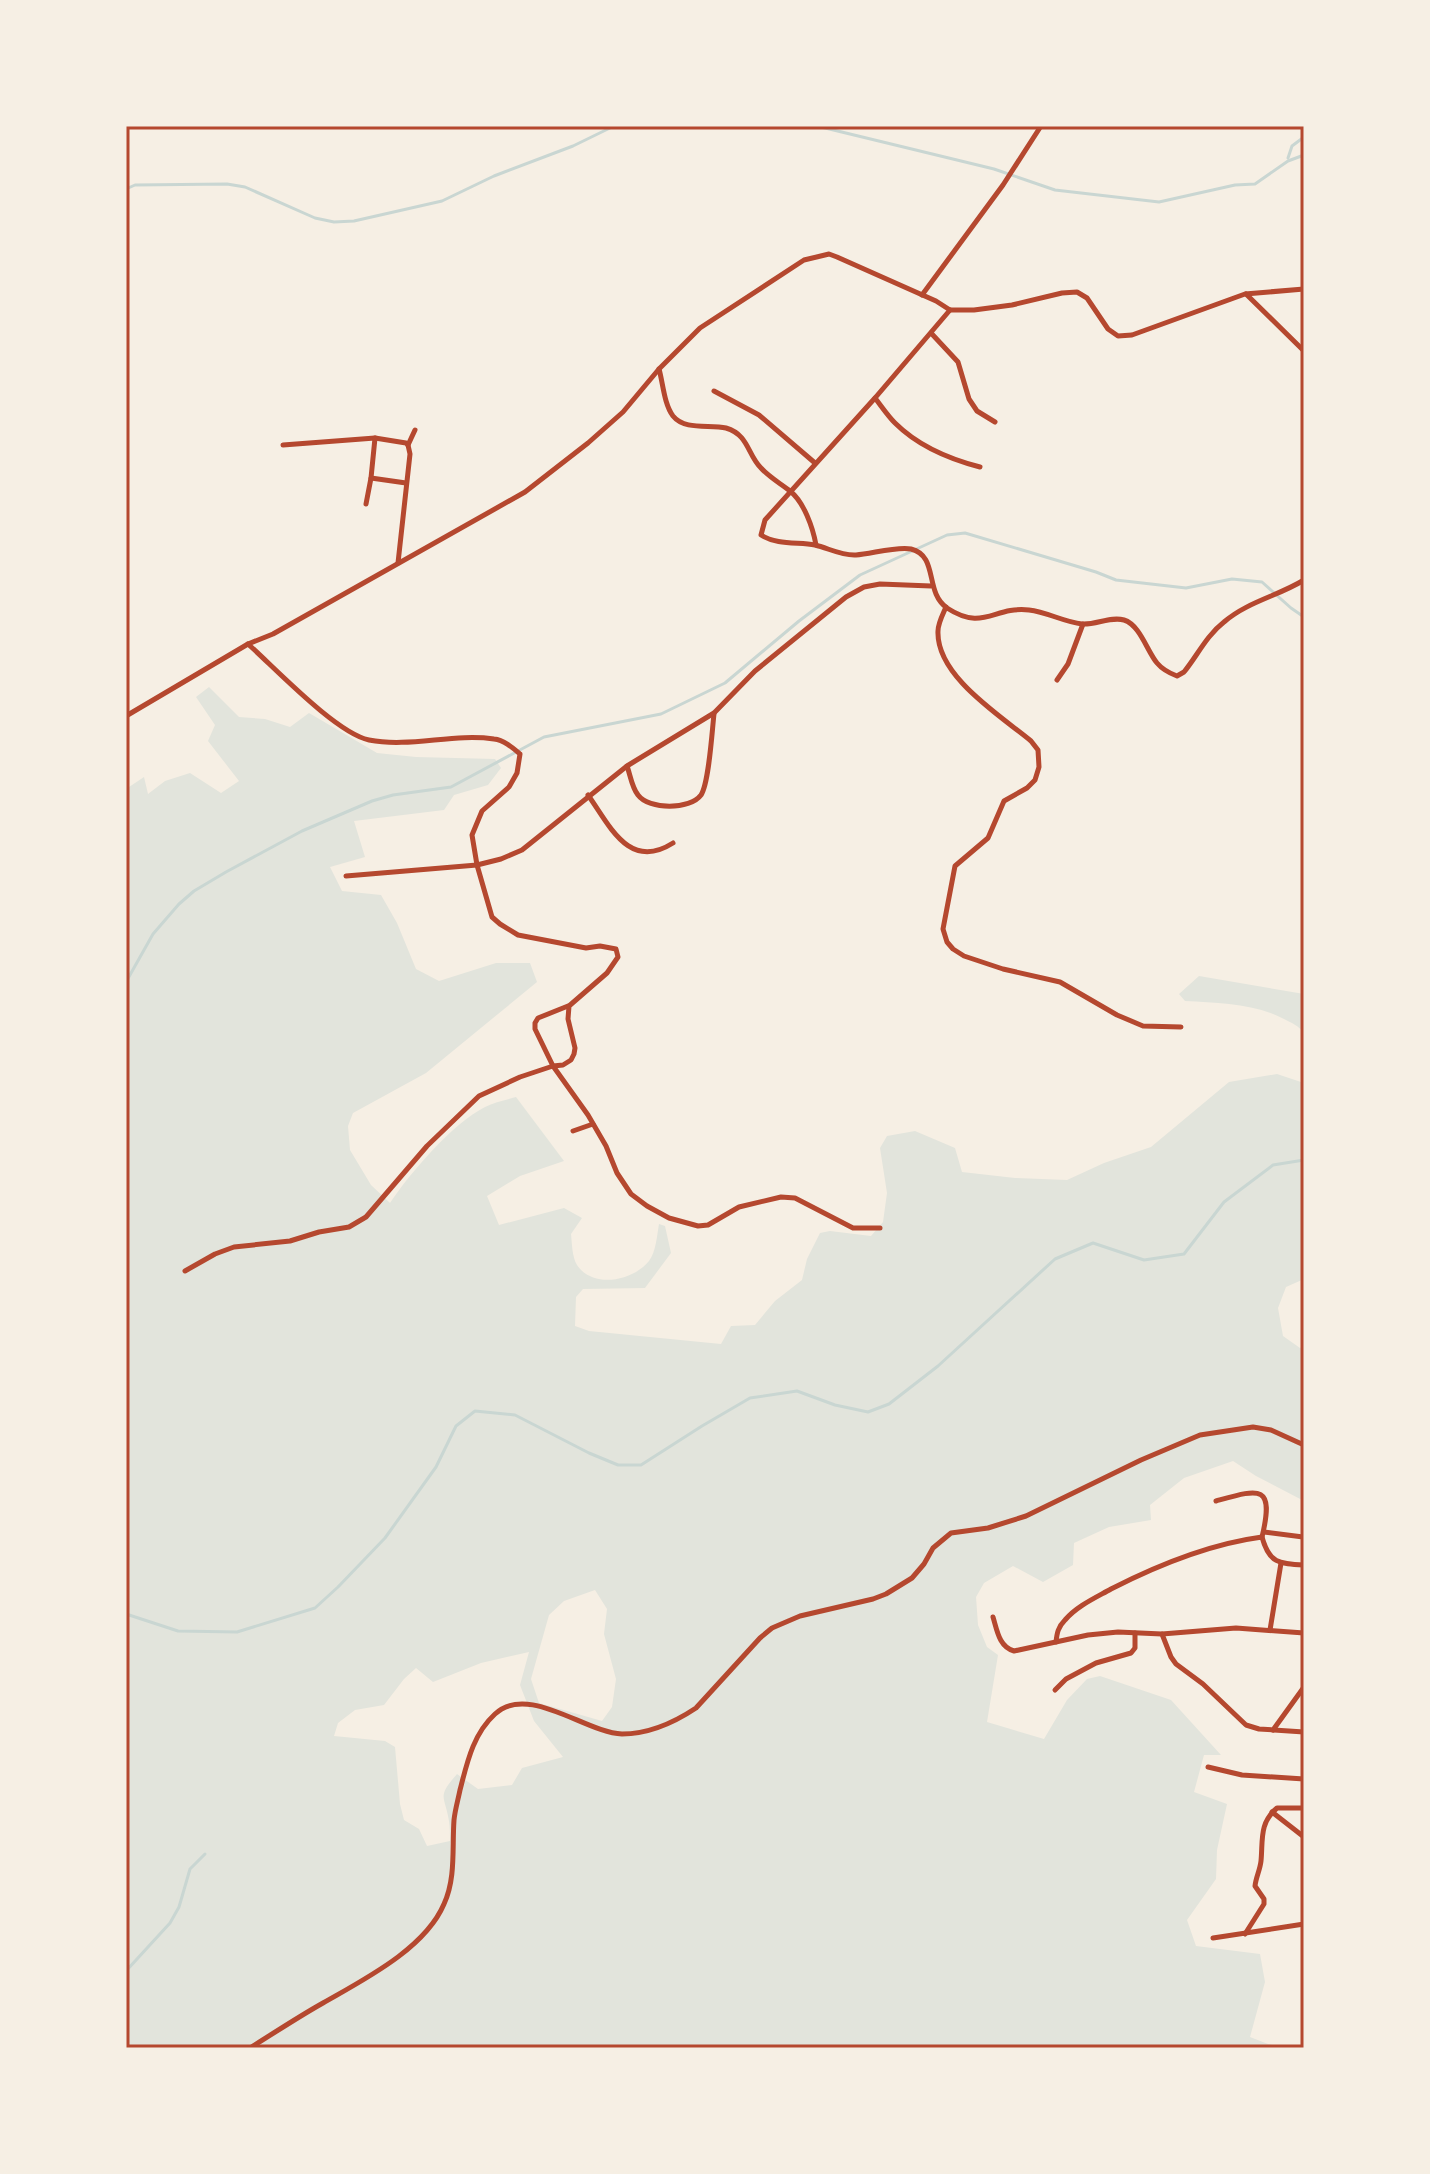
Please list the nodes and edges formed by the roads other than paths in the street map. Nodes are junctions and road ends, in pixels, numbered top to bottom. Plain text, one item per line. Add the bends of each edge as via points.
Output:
1 (1041, 126) edge
2 (1304, 289) edge
3 (1245, 294) junction
4 (922, 295) junction
5 (950, 310) junction
6 (931, 333) junction
7 (1304, 351) edge
8 (659, 369) junction
9 (714, 391) dead end
10 (875, 398) junction
11 (995, 422) dead end
12 (415, 430) dead end
13 (375, 438) junction
14 (283, 445) dead end
15 (408, 445) junction
16 (815, 463) junction
17 (980, 467) dead end
18 (371, 478) junction
19 (406, 483) junction
20 (792, 492) junction
21 (366, 504) dead end
22 (816, 545) junction
23 (398, 563) junction
24 (1304, 580) edge
25 (931, 586) junction
26 (946, 607) junction
27 (1083, 624) junction
28 (248, 644) junction
29 (1057, 680) dead end
30 (714, 713) junction
31 (126, 716) edge
32 (627, 766) junction
33 (588, 795) junction
34 (673, 843) dead end
35 (477, 865) junction
36 (346, 876) dead end
37 (569, 1006) junction
38 (1181, 1027) dead end
39 (553, 1066) junction
40 (593, 1124) junction
41 (573, 1131) dead end
42 (880, 1228) dead end
43 (185, 1271) dead end
44 (1304, 1445) edge
45 (1216, 1501) dead end
46 (1263, 1534) junction
47 (1303, 1537) edge
48 (1281, 1563) junction
49 (1304, 1565) edge
50 (993, 1617) dead end
51 (1270, 1630) junction
52 (1135, 1633) junction
53 (1304, 1633) edge
54 (1162, 1634) junction
55 (1056, 1642) junction
56 (1304, 1687) edge
57 (1055, 1690) dead end
58 (1273, 1730) junction
59 (1304, 1732) edge
60 (1208, 1767) dead end
61 (1304, 1779) edge
62 (1304, 1808) edge
63 (1272, 1812) junction
64 (1304, 1837) edge
65 (1304, 1924) edge
66 (1245, 1934) junction
67 (1213, 1938) dead end
68 (250, 2048) edge

1 - 4 street
2 - 3 street
3 - 5 street via 1118,336 1077,292
3 - 7 street
4 - 5 street
4 - 8 street via 829,254 814,257 700,328
5 - 6 street
6 - 10 street
6 - 11 street via 958,362 977,411
8 - 20 street via 673,416 738,435 759,467
8 - 23 street via 623,412 525,492
9 - 16 street via 759,415
10 - 16 street
10 - 17 street via 895,423 926,446
12 - 15 street
13 - 14 street
13 - 15 street
13 - 18 street
15 - 19 street
16 - 20 street
18 - 19 street
18 - 21 street
19 - 23 street
20 - 22 street
20 - 22 street via 765,520 761,535
22 - 25 street via 853,555 909,549 926,559
23 - 28 street
24 - 27 street via 1222,623 1177,676 1158,665 1128,621
25 - 26 street
25 - 30 street via 880,584 846,597 755,671
26 - 27 street via 976,619 1029,610
26 - 38 street via 938,630 951,668 969,690 1031,741 1038,750 1039,767 1027,788 1004,801 988,838 955,866 943,929 947,942 964,956 1060,982 1143,1026
27 - 29 street
28 - 31 street
28 - 35 street via 348,732 367,740 497,739 520,754 509,787 477,821 472,835
30 - 32 street
30 - 32 street via 706,781 701,795 688,804 665,807 638,796
32 - 33 street
33 - 34 street via 626,846 647,852
33 - 35 street via 522,850
35 - 36 street
35 - 37 street via 492,917 507,929 586,948 616,949 614,965
37 - 39 street via 574,1054 563,1065
37 - 39 street via 535,1023
39 - 40 street
39 - 43 street via 479,1096 359,1223 290,1241 234,1247
40 - 41 street
40 - 42 street via 631,1194 669,1218 708,1225 739,1207 781,1197 795,1198 853,1228
44 - 68 street via 1253,1427 1200,1435 1026,1516 951,1533 912,1578 886,1594 772,1628 696,1708 652,1728 620,1734 529,1705 496,1712 468,1757 454,1818 451,1885 432,1925 377,1973
45 - 46 street via 1244,1493 1264,1497 1268,1504
46 - 47 street
46 - 48 street via 1266,1552
46 - 55 street via 1156,1568 1081,1605 1063,1621
48 - 49 street
48 - 51 street
50 - 55 street via 1006,1648
51 - 53 street
51 - 54 street via 1213,1628
52 - 54 street
52 - 55 street
52 - 57 street via 1131,1653 1096,1663
54 - 58 street via 1176,1664 1234,1715 1246,1725
56 - 58 street
58 - 59 street
60 - 61 street
62 - 63 street
63 - 64 street
63 - 66 street via 1262,1829 1255,1886 1264,1904
65 - 66 street
66 - 67 street

